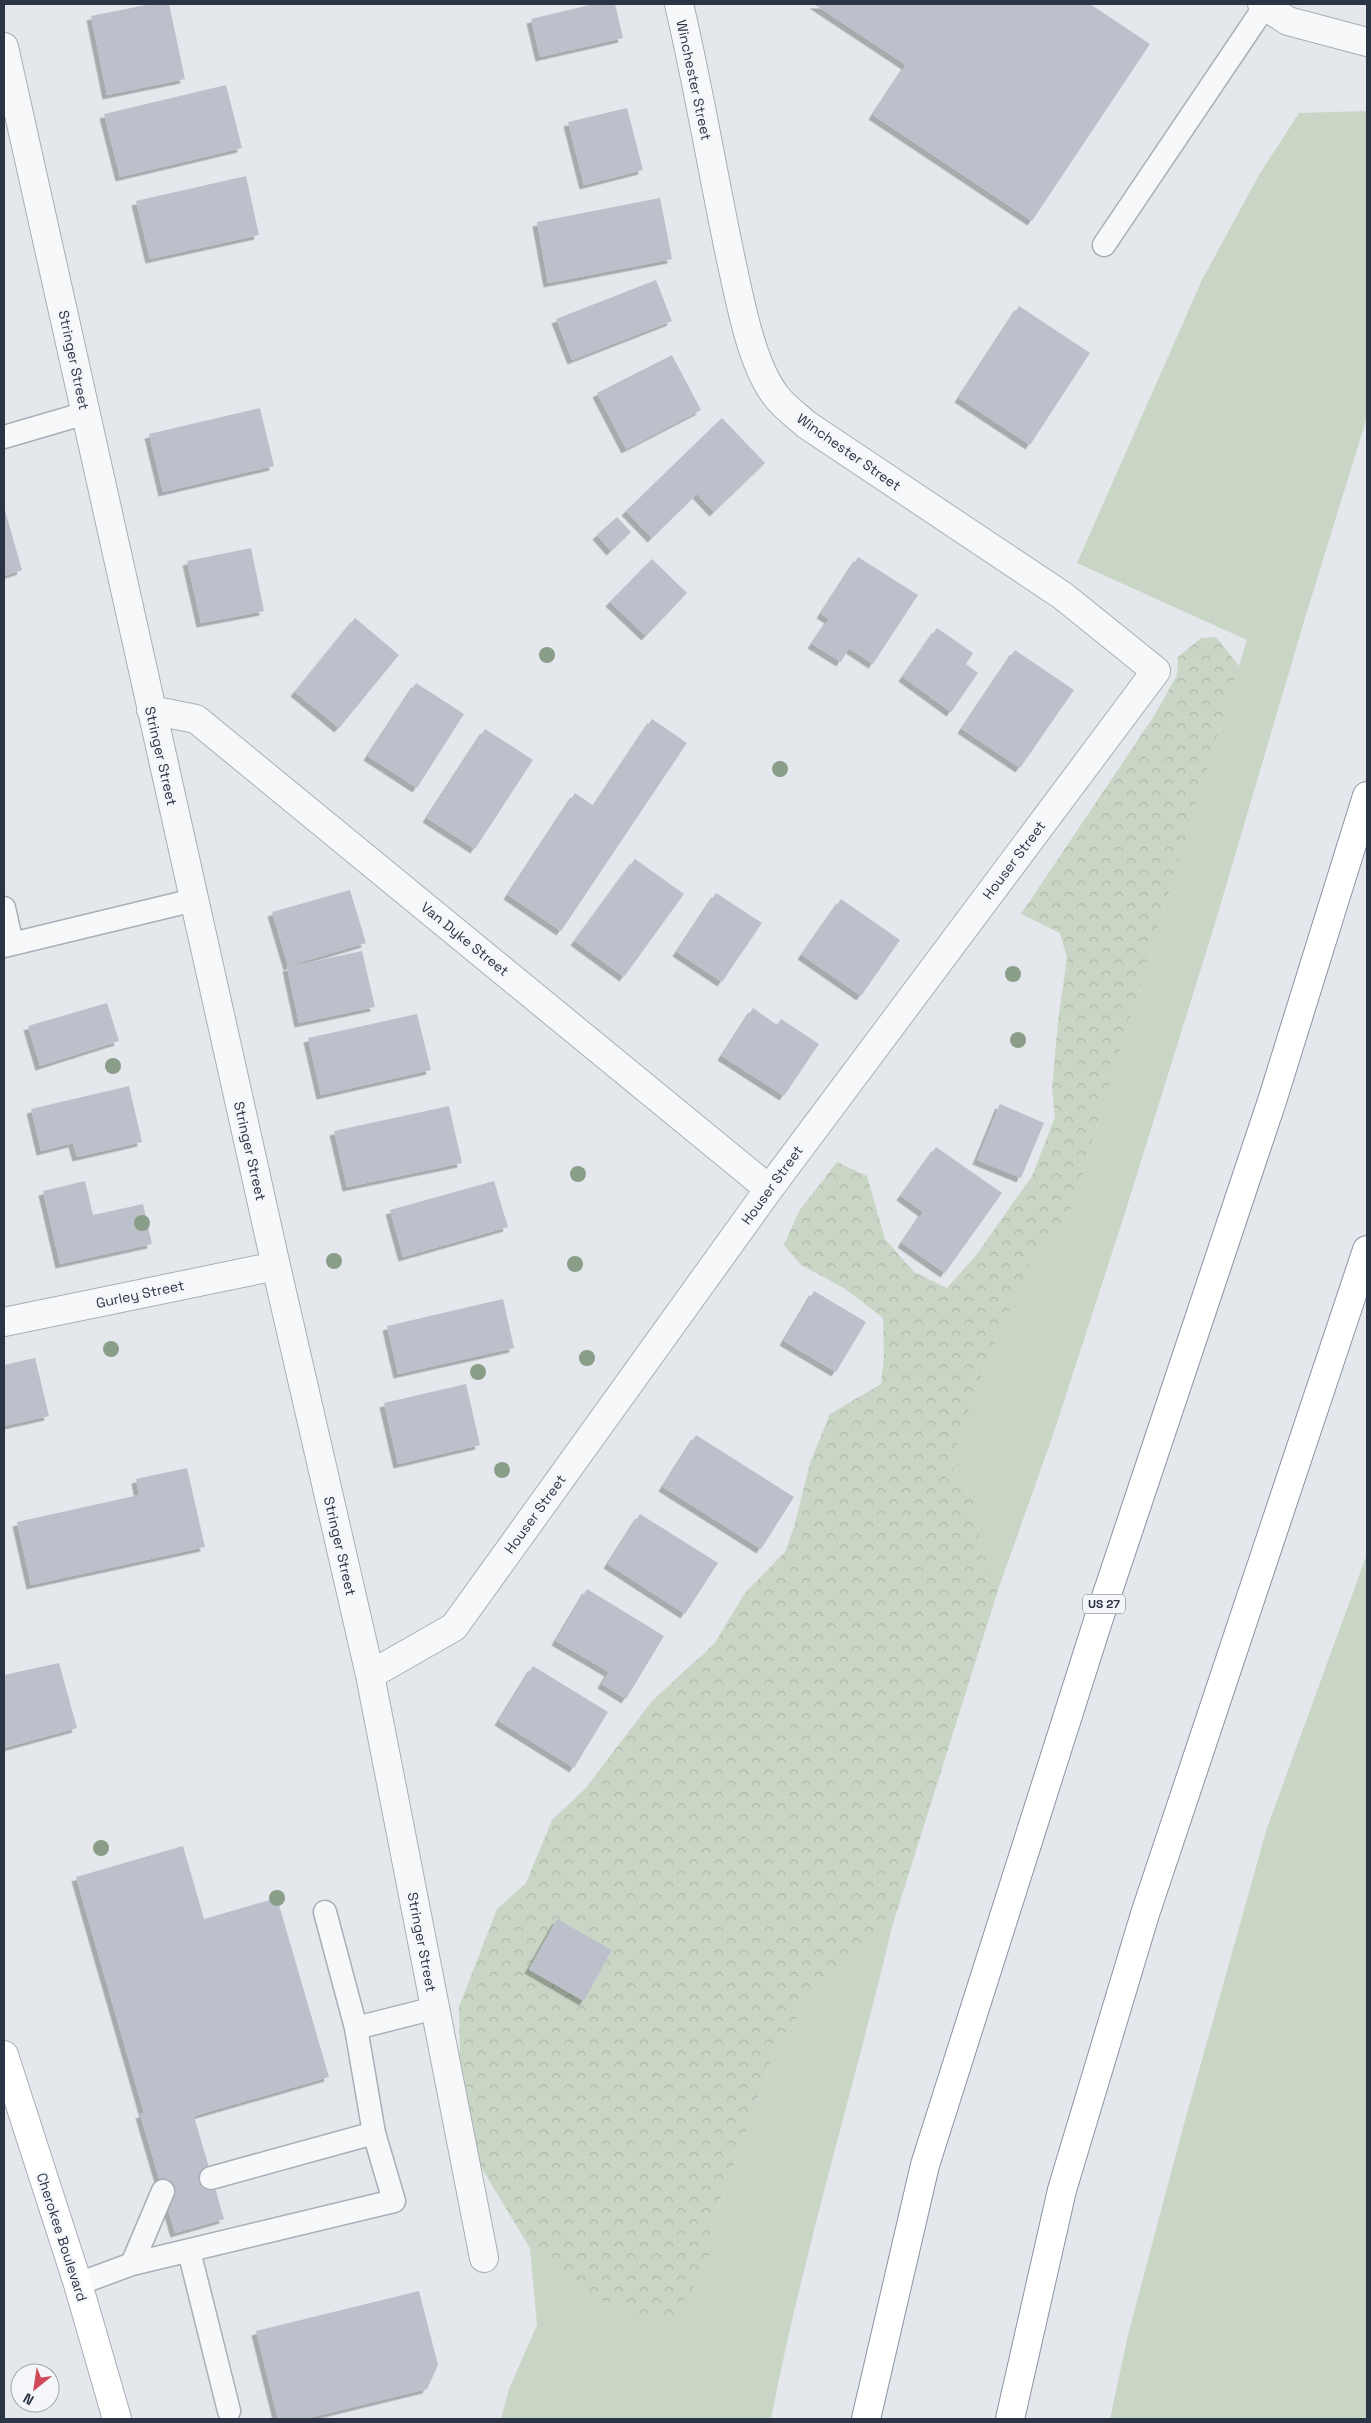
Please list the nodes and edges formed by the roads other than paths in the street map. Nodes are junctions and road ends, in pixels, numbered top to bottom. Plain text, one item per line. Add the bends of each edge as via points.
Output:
1 (678, 4) edge
2 (1263, 5) edge
3 (1367, 42) edge
4 (4, 46) edge
5 (14, 135) edge
6 (1104, 245) dead end
7 (86, 413) junction
8 (4, 437) edge
9 (1156, 671) joint
10 (151, 710) junction
11 (1367, 796) edge
12 (194, 900) junction
13 (4, 908) edge
14 (8, 945) edge
15 (769, 1189) junction
16 (1367, 1250) edge
17 (276, 1266) junction
18 (4, 1322) edge
19 (370, 1676) junction
20 (324, 1912) dead end
21 (435, 2008) junction
22 (356, 2028) junction
23 (4, 2055) edge
24 (374, 2133) junction
25 (212, 2178) dead end
26 (163, 2192) dead end
27 (189, 2251) junction
28 (484, 2258) dead end
29 (132, 2264) junction
30 (78, 2284) junction
31 (229, 2410) dead end
32 (118, 2419) edge
33 (866, 2419) edge
34 (1010, 2419) edge

1 - 9 street, Winchester Street via 698,84 712,170 739,297 756,358 776,396 807,425 1063,596
2 - 3 street via 1288,21
2 - 6 lane
4 - 5 street, Stringer Street
5 - 7 street, Stringer Street
7 - 8 lane
7 - 10 street, Stringer Street
9 - 15 street, Houser Street
10 - 12 street, Stringer Street
10 - 15 street, Van Dyke Street via 196,718
11 - 33 main road, US 27 via 1272,1101 1097,1624 925,2165
12 - 14 lane
12 - 17 street, Stringer Street
13 - 14 lane
15 - 19 street, Houser Street via 454,1627
16 - 34 main road via 1145,1914 1062,2190
17 - 18 street, Gurley Street
17 - 19 street, Stringer Street
19 - 21 street, Stringer Street
20 - 22 lane
21 - 22 lane
21 - 28 street, Stringer Street
22 - 24 lane
23 - 30 main road, Cherokee Boulevard
24 - 25 lane
24 - 27 lane via 394,2201
26 - 29 lane
27 - 29 lane
27 - 31 lane
29 - 30 lane
30 - 32 main road, Cherokee Boulevard

